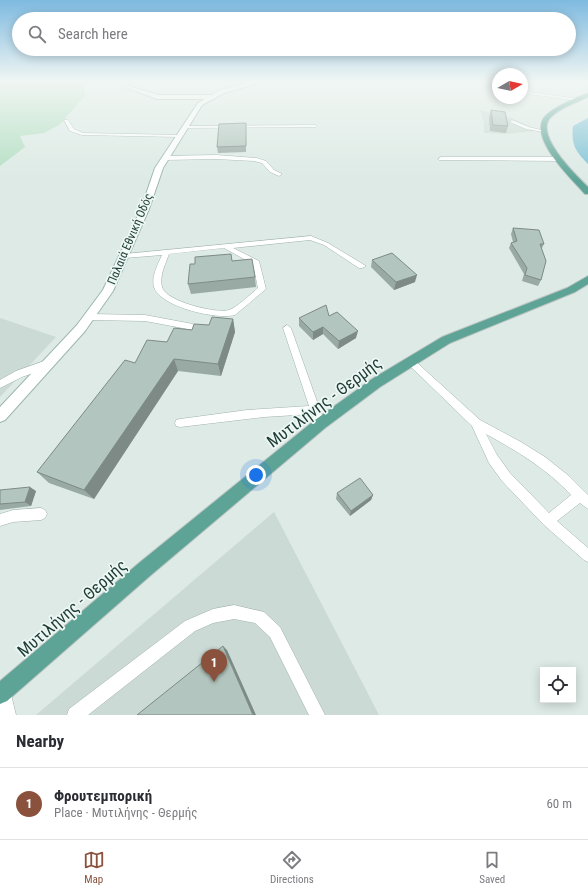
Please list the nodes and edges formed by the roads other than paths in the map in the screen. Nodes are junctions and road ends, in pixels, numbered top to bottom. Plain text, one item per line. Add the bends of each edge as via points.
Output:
1 (193, 114) edge
2 (551, 114) edge
3 (66, 121) dead end
4 (512, 121) dead end
5 (314, 126) dead end
6 (185, 127) junction
7 (543, 131) junction
8 (179, 136) junction
9 (165, 158) junction
10 (441, 159) dead end
11 (559, 159) junction
12 (279, 174) dead end
13 (588, 192) edge
14 (224, 246) junction
15 (166, 252) junction
16 (125, 256) junction
17 (362, 266) dead end
18 (588, 279) edge
19 (89, 317) junction
20 (193, 328) edge
21 (287, 328) dead end
22 (411, 362) junction
23 (47, 364) junction
24 (0, 384) edge
25 (0, 416) edge
26 (317, 417) junction
27 (180, 423) dead end
28 (476, 423) junction
29 (584, 499) edge
30 (41, 514) dead end
31 (0, 520) edge
32 (548, 521) junction
33 (588, 556) edge
34 (2, 692) edge
35 (79, 714) edge
36 (8, 715) edge
37 (316, 715) edge

1 - 6 main road, Παλαιά Εθνική Οδός
2 - 7 main road via 545,120
3 - 8 lane via 72,130 82,134
4 - 7 lane
5 - 6 lane
6 - 8 main road, Παλαιά Εθνική Οδός
7 - 11 main road
8 - 9 main road, Παλαιά Εθνική Οδός
9 - 12 lane via 255,159 264,162 272,171
9 - 16 main road, Παλαιά Εθνική Οδός
10 - 11 lane
11 - 13 main road
14 - 15 lane
14 - 15 lane via 256,264 262,289 226,315 181,304 159,292 158,281
14 - 17 lane via 311,238
15 - 16 lane
16 - 19 main road, Παλαιά Εθνική Οδός via 108,291
18 - 22 main road, Μυτιλήνης - Θερμής via 571,290 446,340
19 - 20 lane via 145,318
19 - 23 main road, Παλαιά Εθνική Οδός
21 - 26 lane
22 - 26 main road, Μυτιλήνης - Θερμής
22 - 28 lane
23 - 24 lane
23 - 25 main road, Παλαιά Εθνική Οδός
26 - 27 lane via 287,410
26 - 34 main road, Μυτιλήνης - Θερμής
28 - 29 lane via 541,461
28 - 32 lane via 493,459 506,477
29 - 32 lane
30 - 31 lane via 13,516
32 - 33 lane
34 - 36 lane
35 - 37 lane via 190,626 212,616 234,612 259,617 276,632

